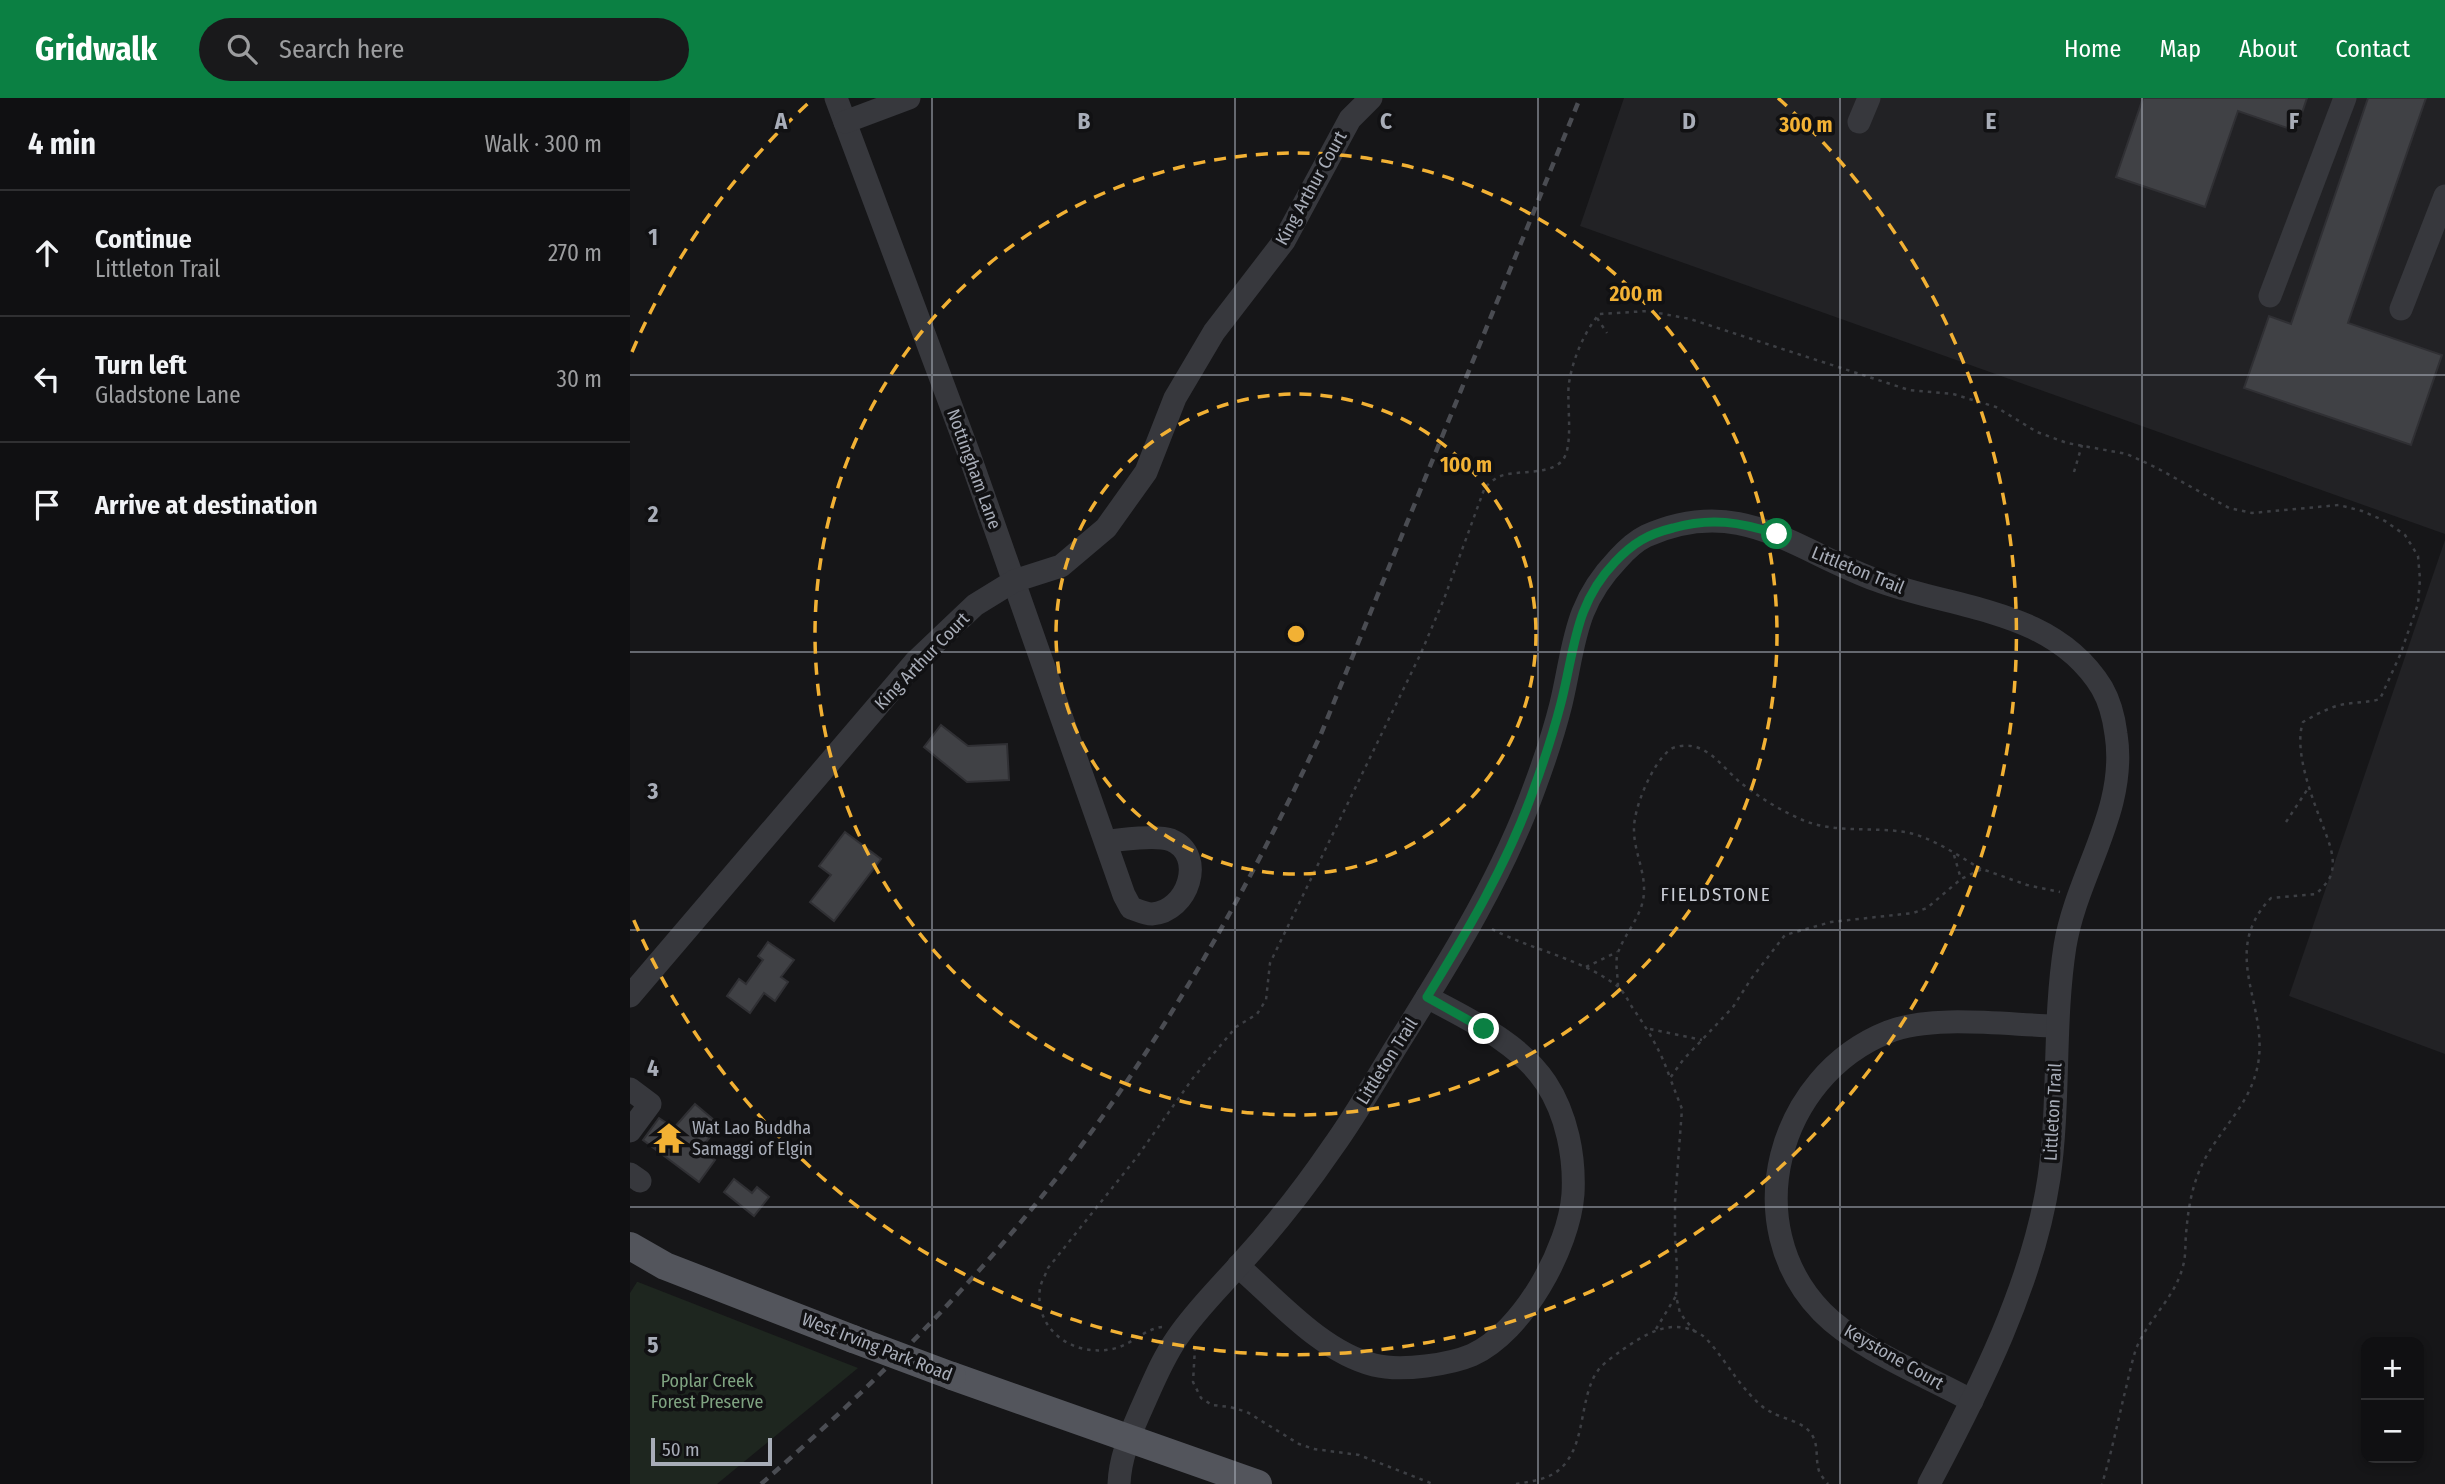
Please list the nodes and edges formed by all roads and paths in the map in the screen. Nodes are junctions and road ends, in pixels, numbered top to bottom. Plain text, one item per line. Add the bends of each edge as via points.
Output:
1 (836, 98) edge
2 (909, 98) edge
3 (1371, 98) edge
4 (1869, 98) edge
5 (2345, 98) edge
6 (845, 122) junction
7 (1859, 122) dead end
8 (2445, 196) edge
9 (2270, 296) dead end
10 (2401, 309) dead end
11 (1597, 317) junction
12 (1607, 333) dead end
13 (2082, 446) junction
14 (2074, 472) dead end
15 (1014, 581) junction
16 (2310, 785) junction
17 (2286, 822) dead end
18 (1106, 842) dead end
19 (1953, 853) junction
20 (1982, 869) junction
21 (1961, 879) junction
22 (2060, 892) dead end
23 (1492, 929) dead end
24 (1617, 952) junction
25 (1586, 967) junction
26 (1618, 986) junction
27 (630, 996) edge
28 (1427, 997) junction
29 (2056, 1026) junction
30 (1649, 1029) junction
31 (1702, 1040) junction
32 (1670, 1078) junction
33 (630, 1089) edge
34 (630, 1131) edge
35 (630, 1246) edge
36 (1238, 1266) junction
37 (1676, 1296) junction
38 (1168, 1329) dead end
39 (1656, 1329) junction
40 (1695, 1332) junction
41 (1188, 1340) dead end
42 (1972, 1401) junction
43 (1128, 1438) junction
44 (1119, 1484) edge
45 (1258, 1484) edge
46 (1433, 1484) edge
47 (1516, 1484) edge
48 (1828, 1484) edge
49 (1929, 1484) edge
50 (2102, 1484) edge

1 - 6 street, Nottingham Lane
2 - 6 street
3 - 15 street, King Arthur Court via 1350,119 1284,241 1214,332 1175,398 1146,472 1106,528 1061,566
4 - 7 street
5 - 9 street
6 - 15 street, Nottingham Lane
8 - 10 street
11 - 12 path
11 - 13 path via 1648,311 1690,319 1909,390 1953,394 1996,407 2037,432
11 - 38 path via 1582,342 1569,382 1567,452 1551,468 1498,477 1485,487 1421,653 1270,963 1266,1000 1193,1078 1048,1268 1040,1287 1046,1323 1059,1339 1076,1347 1112,1349 1155,1328
13 - 14 path
13 - 16 path via 2127,454 2230,508 2252,513 2339,505 2362,511 2385,521 2412,545 2418,556 2418,604 2400,655 2380,699 2342,704 2303,722 2298,735
15 - 18 street, Nottingham Lane
15 - 27 street, King Arthur Court via 975,605 916,661
16 - 17 path
16 - 50 path via 2331,847 2333,868 2316,894 2271,898 2252,923 2246,943 2258,1030 2256,1075 2197,1177 2188,1210 2184,1264 2137,1349
19 - 20 path
19 - 21 path
19 - 24 path via 1906,832 1810,822 1742,784 1704,751 1678,746 1650,776 1637,810 1633,828 1644,892 1637,917
20 - 21 path
20 - 22 path
21 - 31 path via 1913,914 1831,922 1785,935 1733,1007
23 - 25 path
24 - 25 path
24 - 26 path
25 - 26 path
26 - 30 path
28 - 29 street, Littleton Trail via 1475,919 1530,801 1591,592 1640,538 1685,524 1717,521 1745,523 1777,534 1880,582 2021,621 2061,643 2095,677 2107,696 2114,723 2119,757 2116,788 2068,931
28 - 36 street, Littleton Trail via 1337,1142
28 - 36 street via 1519,1052 1559,1107 1573,1167 1573,1198 1556,1256 1530,1303 1500,1336 1474,1354 1412,1368 1375,1366 1323,1342
29 - 42 street, Littleton Trail via 2053,1144 2042,1214 2010,1312
29 - 42 street, Keystone Court via 1955,1022 1890,1030 1863,1043 1818,1083 1800,1106 1783,1151 1776,1211 1788,1261 1801,1286 1844,1330
30 - 31 path
30 - 32 path
31 - 32 path
32 - 37 path via 1682,1109 1675,1202
33 - 34 street via 650,1104
35 - 43 main road, West Irving Park Road, bridge via 665,1266 853,1339
36 - 43 street, Littleton Trail via 1179,1335
37 - 39 path
37 - 40 path via 1680,1313
39 - 40 path
39 - 47 path via 1616,1354 1595,1375 1574,1447 1564,1465 1547,1478
40 - 48 path via 1703,1335 1747,1392 1769,1412 1811,1432 1819,1472
41 - 46 path via 1196,1352 1193,1382 1201,1398 1212,1405 1247,1412 1299,1444 1359,1455
42 - 49 street, Littleton Trail
43 - 44 street, Littleton Trail
43 - 45 main road, West Irving Park Road

